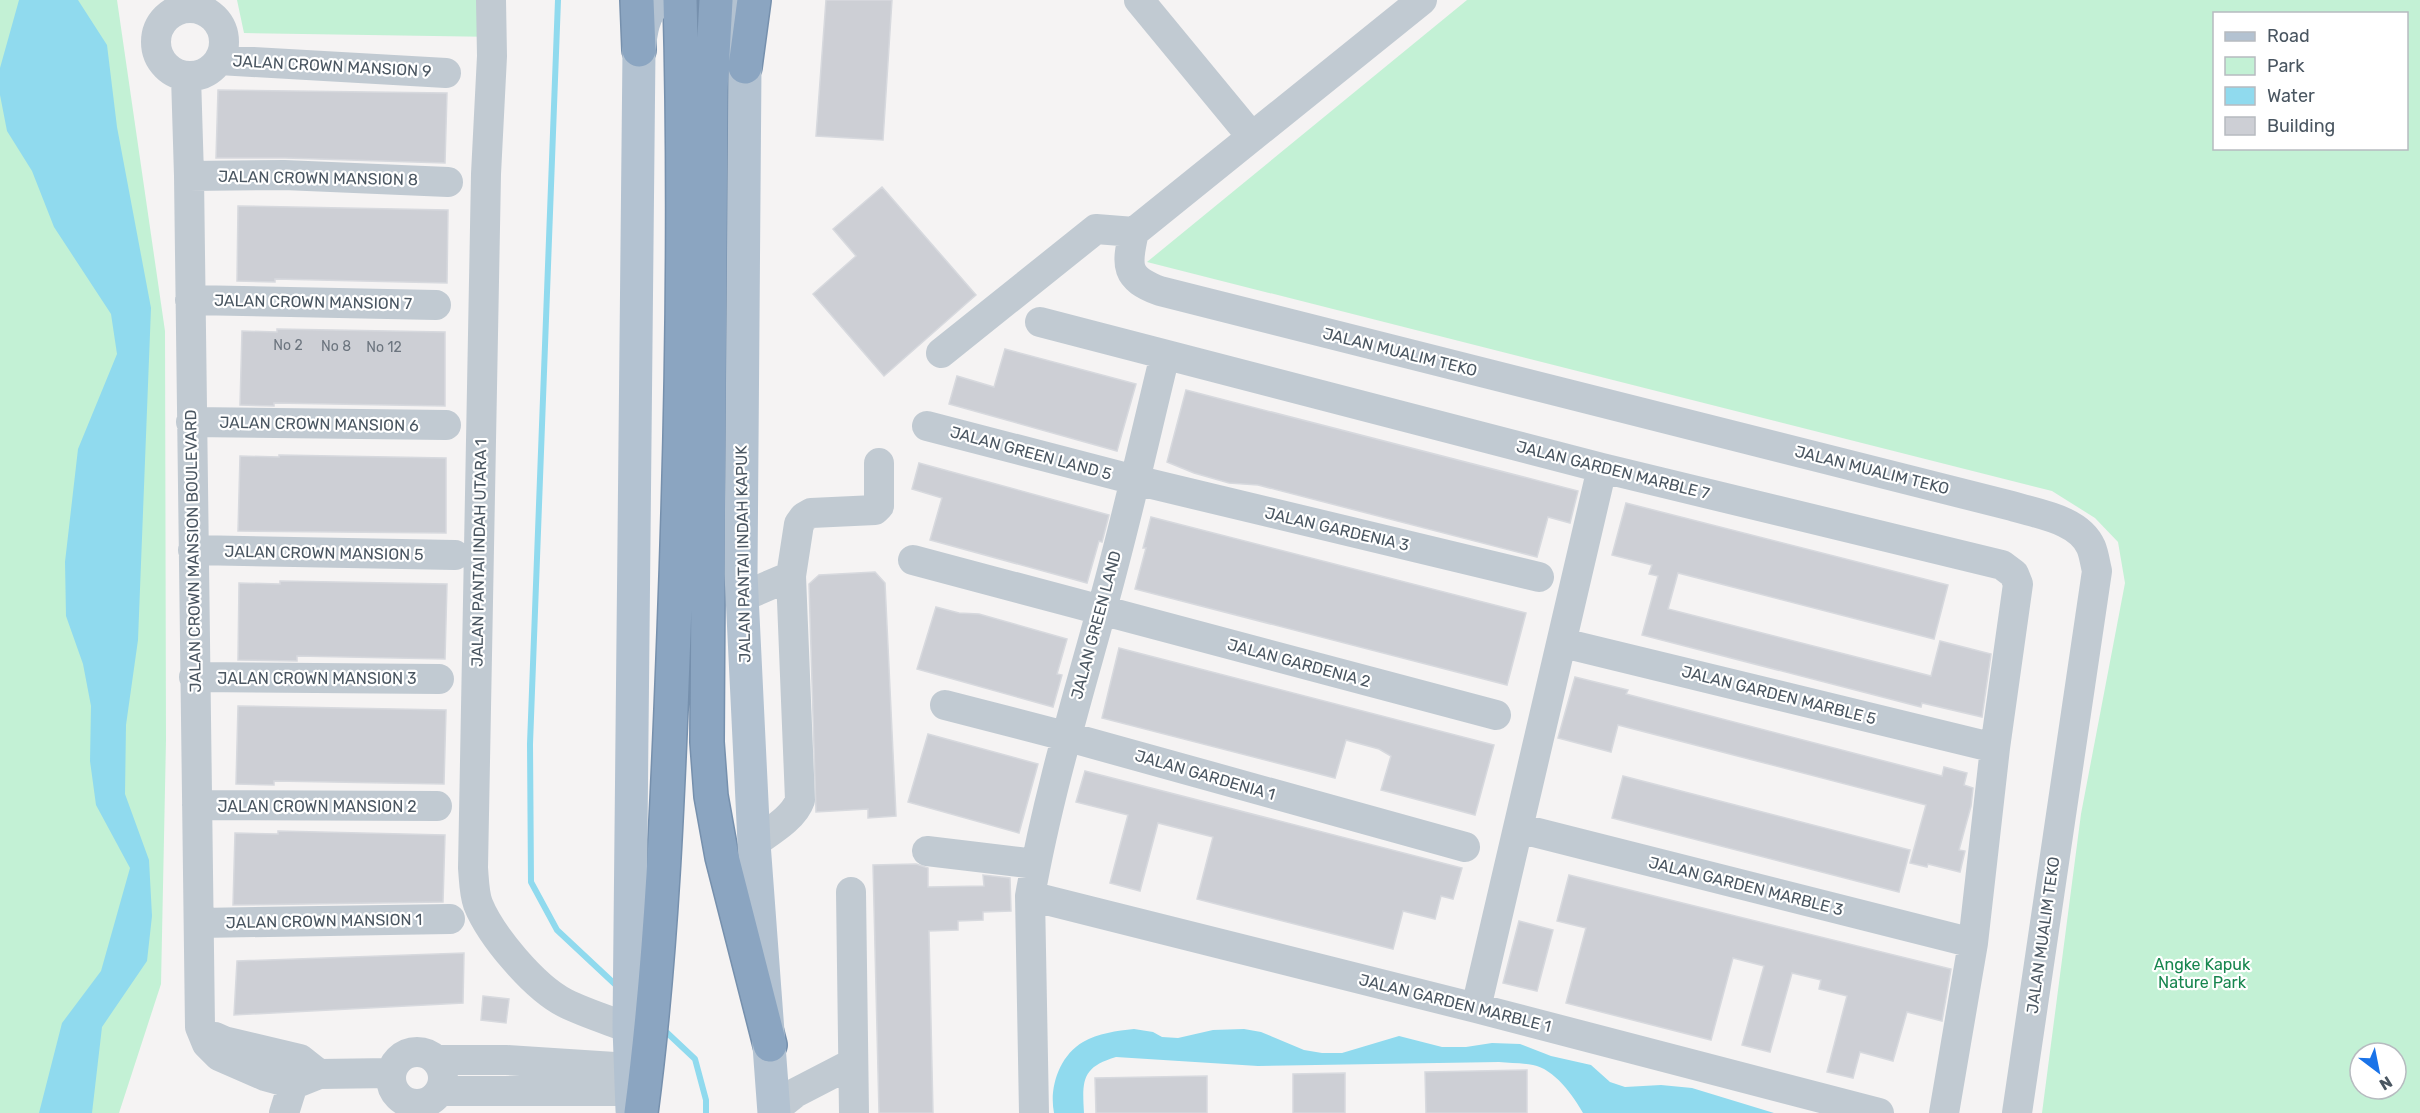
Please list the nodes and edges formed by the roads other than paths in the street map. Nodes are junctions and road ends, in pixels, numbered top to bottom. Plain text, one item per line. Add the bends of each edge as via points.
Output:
1 (491, 0) edge
2 (637, 0) edge
3 (657, 0) edge
4 (680, 0) edge
5 (716, 0) edge
6 (724, 0) edge
7 (754, 0) edge
8 (1139, 0) edge
9 (1422, 0) edge
10 (210, 8) edge
11 (639, 50) junction
12 (219, 60) junction
13 (745, 67) junction
14 (446, 73) dead end
15 (186, 76) junction
16 (697, 90) junction
17 (1251, 137) junction
18 (189, 176) junction
19 (448, 182) dead end
20 (1134, 232) junction
21 (190, 300) junction
22 (436, 305) dead end
23 (1040, 322) dead end
24 (940, 353) dead end
25 (1165, 355) junction
26 (191, 422) junction
27 (446, 425) dead end
28 (927, 426) dead end
29 (879, 463) dead end
30 (1602, 468) junction
31 (1135, 480) junction
32 (193, 550) junction
33 (455, 555) dead end
34 (913, 560) dead end
35 (791, 576) junction
36 (1539, 577) dead end
37 (742, 597) junction
38 (1101, 611) junction
39 (1563, 643) junction
40 (194, 677) junction
41 (439, 679) dead end
42 (945, 705) dead end
43 (1497, 715) dead end
44 (1065, 736) junction
45 (1995, 748) junction
46 (197, 805) junction
47 (437, 806) dead end
48 (1518, 828) junction
49 (754, 843) junction
50 (1465, 847) dead end
51 (927, 851) dead end
52 (1036, 864) junction
53 (851, 892) dead end
54 (1030, 896) junction
55 (450, 919) dead end
56 (199, 923) junction
57 (1973, 943) junction
58 (1476, 1008) junction
59 (637, 1016) junction
60 (770, 1045) junction
61 (437, 1060) junction
62 (853, 1063) junction
63 (304, 1072) junction
64 (391, 1073) junction
65 (637, 1088) edge
66 (440, 1091) junction
67 (410, 1108) edge
68 (774, 1111) edge
69 (284, 1113) edge
70 (854, 1113) edge
71 (1034, 1113) edge
72 (1879, 1113) edge
73 (1944, 1113) edge
74 (2017, 1113) edge

1 - 59 street, JALAN PANTAI INDAH UTARA 1 via 473,868 477,901 496,936 517,962 563,1002
2 - 11 highway
3 - 11 main road via 645,18
4 - 16 highway
5 - 16 highway
6 - 13 main road, JALAN PANTAI INDAH KAPUK via 734,11 741,31
7 - 13 highway
8 - 17 street
9 - 17 street
10 - 12 street via 224,41
10 - 15 street via 183,9 166,17 160,25 155,43 161,62
11 - 59 main road via 630,958
12 - 14 street, JALAN CROWN MANSION 9
12 - 15 street via 205,73
13 - 37 main road, JALAN PANTAI INDAH KAPUK
15 - 18 street, JALAN CROWN MANSION BOULEVARD
16 - 59 highway via 666,856
16 - 60 highway via 711,796 722,858
17 - 20 street
18 - 19 street, JALAN CROWN MANSION 8 via 284,175
18 - 21 street, JALAN CROWN MANSION BOULEVARD
20 - 24 street via 1096,229
20 - 74 street, JALAN MUALIM TEKO via 1128,258 1132,273 1143,285 1160,291 2012,506 2071,525 2082,533 2091,547 2097,571
21 - 22 street, JALAN CROWN MANSION 7
21 - 26 street, JALAN CROWN MANSION BOULEVARD
23 - 25 street, JALAN GARDEN MARBLE 7
25 - 30 street, JALAN GARDEN MARBLE 7
25 - 31 street, JALAN GREEN LAND
26 - 27 street, JALAN CROWN MANSION 6
26 - 32 street, JALAN CROWN MANSION BOULEVARD
28 - 31 street, JALAN GREEN LAND 5
29 - 35 street via 879,506 875,510 811,513 804,517 799,524
30 - 39 street
30 - 45 street, JALAN GARDEN MARBLE 7 via 2002,565 2014,574 2018,584
31 - 36 street, JALAN GARDENIA 3
31 - 38 street, JALAN GREEN LAND
32 - 33 street, JALAN CROWN MANSION 5
32 - 40 street, JALAN CROWN MANSION BOULEVARD
34 - 38 street, JALAN GARDENIA 2
35 - 37 street
35 - 49 street via 800,801 792,813
37 - 49 main road, JALAN PANTAI INDAH KAPUK
38 - 43 street, JALAN GARDENIA 2
38 - 44 street, JALAN GREEN LAND
39 - 45 street, JALAN GARDEN MARBLE 5
39 - 48 street
40 - 41 street, JALAN CROWN MANSION 3
40 - 46 street, JALAN CROWN MANSION BOULEVARD
42 - 44 street, JALAN GARDENIA 1
44 - 50 street, JALAN GARDENIA 1
44 - 52 street, JALAN GREEN LAND
45 - 57 street, JALAN GARDEN MARBLE 7
46 - 47 street, JALAN CROWN MANSION 2
46 - 56 street, JALAN CROWN MANSION BOULEVARD
48 - 57 street, JALAN GARDEN MARBLE 3
48 - 58 street
49 - 60 main road, JALAN PANTAI INDAH KAPUK
51 - 52 street
52 - 54 street, JALAN GREEN LAND
53 - 62 street
54 - 58 street, JALAN GARDEN MARBLE 1
54 - 71 street, JALAN GREEN LAND
55 - 56 street, JALAN CROWN MANSION 1
56 - 63 street, JALAN CROWN MANSION BOULEVARD via 200,1026 224,1041
57 - 73 street, JALAN GARDEN MARBLE 7
58 - 72 street, JALAN GARDEN MARBLE 1
59 - 65 highway
60 - 68 main road, JALAN PANTAI INDAH KAPUK
61 - 64 street via 419,1051 410,1052 394,1064
61 - 65 street via 506,1060
61 - 66 street via 443,1075
62 - 68 street via 795,1094
62 - 70 street
63 - 64 street
63 - 69 street
64 - 67 street via 395,1092
65 - 66 street
66 - 67 street via 427,1102

